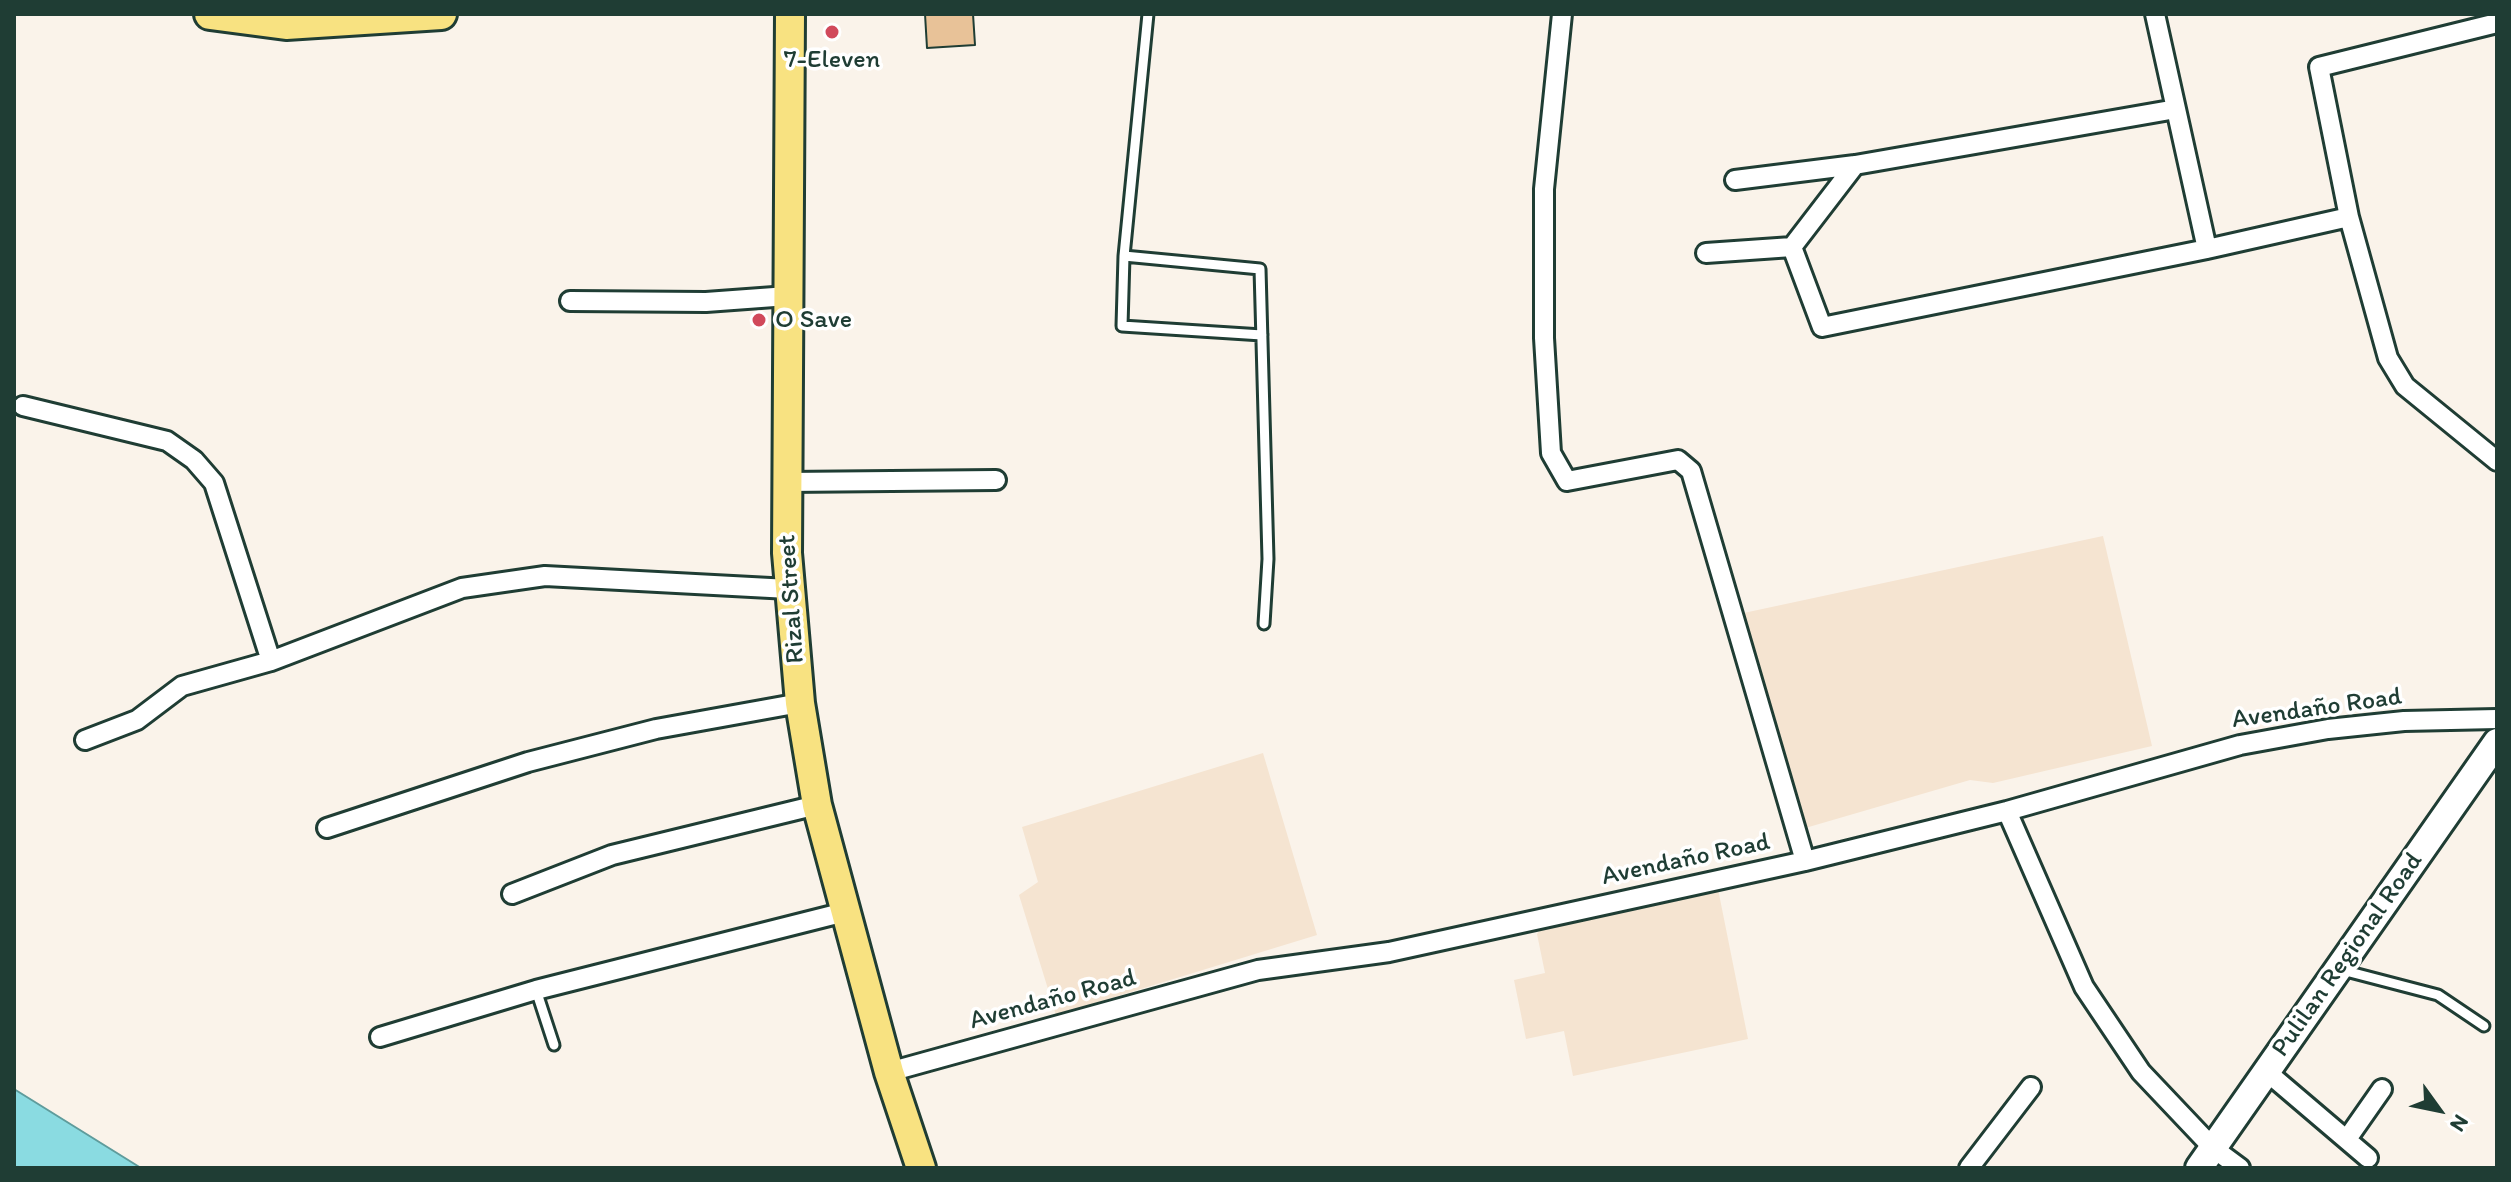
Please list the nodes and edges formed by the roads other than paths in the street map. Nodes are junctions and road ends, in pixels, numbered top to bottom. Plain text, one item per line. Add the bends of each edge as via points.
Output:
1 (210, 14) edge
2 (441, 14) edge
3 (790, 14) edge
4 (1148, 14) edge
5 (1562, 14) edge
6 (2155, 14) edge
7 (2497, 23) edge
8 (2176, 109) junction
9 (1855, 165) junction
10 (1735, 180) dead end
11 (2349, 217) junction
12 (1792, 247) junction
13 (2207, 249) junction
14 (1706, 253) dead end
15 (1124, 256) junction
16 (788, 296) junction
17 (570, 301) dead end
18 (1262, 335) junction
19 (23, 406) dead end
20 (2497, 461) edge
21 (996, 480) dead end
22 (787, 482) junction
23 (789, 589) junction
24 (1264, 624) dead end
25 (271, 661) junction
26 (800, 703) junction
27 (2497, 719) edge
28 (85, 740) dead end
29 (2497, 742) edge
30 (817, 805) junction
31 (2007, 811) junction
32 (327, 828) dead end
33 (1805, 861) junction
34 (512, 894) dead end
35 (845, 912) junction
36 (2338, 969) junction
37 (536, 990) junction
38 (2484, 1026) dead end
39 (380, 1037) dead end
40 (554, 1045) dead end
41 (889, 1072) junction
42 (2267, 1072) junction
43 (2031, 1087) dead end
44 (2382, 1089) dead end
45 (2347, 1139) junction
46 (2206, 1158) edge
47 (2368, 1158) dead end
48 (921, 1168) edge
49 (1969, 1168) edge
50 (2240, 1168) edge

1 - 2 highway via 286,24
3 - 16 main road, Rizal Street
4 - 15 lane
5 - 33 street via 1544,189 1551,453 1567,481 1678,460 1691,471
6 - 8 street
7 - 11 street via 2319,67
8 - 9 street
8 - 13 street
9 - 10 street
9 - 12 street
11 - 13 street
11 - 20 street via 2388,358 2405,386
12 - 13 street via 1822,327
12 - 14 street
15 - 18 lane via 1260,269
15 - 18 lane via 1122,326
16 - 17 street via 706,302
16 - 22 main road, Rizal Street
18 - 24 lane via 1268,559
19 - 25 street via 167,441 194,460 214,483
21 - 22 street
22 - 23 main road, Rizal Street
23 - 25 street via 545,576 505,580 462,588
23 - 26 main road, Rizal Street
25 - 28 street via 182,686 137,720
26 - 30 main road, Rizal Street
26 - 32 street via 656,729 542,758
27 - 31 street, Avendaño Road via 2374,724 2255,742
29 - 36 main road, Pulilan Regional Road
30 - 34 street via 612,855
30 - 35 main road, Rizal Street
31 - 33 street, Avendaño Road
31 - 46 street via 2084,987
33 - 41 street, Avendaño Road via 1389,952 1258,970
35 - 37 street
35 - 41 main road, Rizal Street
36 - 38 lane via 2438,995
36 - 42 main road, Pulilan Regional Road
37 - 39 street
37 - 40 lane
41 - 48 main road, Rizal Street
42 - 45 street
42 - 46 main road, Pulilan Regional Road
43 - 49 street
44 - 45 street
45 - 47 street
46 - 50 street

